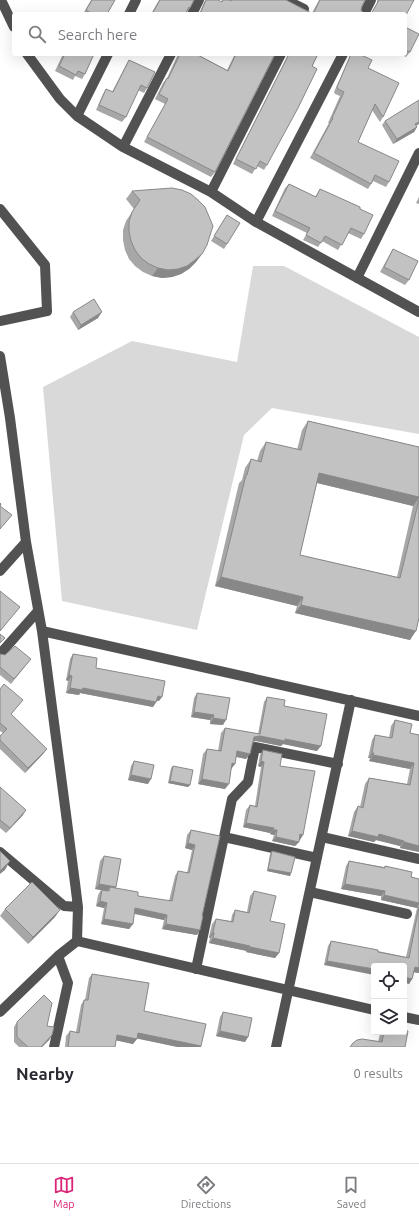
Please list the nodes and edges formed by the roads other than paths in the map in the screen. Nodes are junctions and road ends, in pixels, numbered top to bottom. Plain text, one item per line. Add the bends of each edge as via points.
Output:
1 (1, 0) edge
2 (136, 0) edge
3 (199, 0) edge
4 (286, 0) edge
5 (371, 0) edge
6 (305, 8) edge
7 (130, 12) edge
8 (193, 12) edge
9 (365, 12) edge
10 (12, 23) edge
11 (29, 56) edge
12 (107, 56) edge
13 (170, 56) edge
14 (280, 56) edge
15 (342, 56) edge
16 (77, 116) junction
17 (123, 147) junction
18 (419, 154) edge
19 (211, 192) junction
20 (0, 209) edge
21 (256, 222) junction
22 (357, 278) junction
23 (419, 312) edge
24 (0, 321) edge
25 (0, 356) edge
26 (10, 418) junction
27 (0, 421) edge
28 (26, 542) junction
29 (0, 571) edge
30 (38, 611) junction
31 (42, 631) junction
32 (0, 654) edge
33 (351, 700) junction
34 (419, 716) edge
35 (338, 764) junction
36 (224, 836) junction
37 (322, 837) junction
38 (0, 852) edge
39 (318, 858) junction
40 (419, 859) edge
41 (310, 892) junction
42 (78, 907) junction
43 (407, 914) dead end
44 (77, 941) junction
45 (58, 956) junction
46 (196, 969) junction
47 (290, 990) junction
48 (371, 1009) edge
49 (0, 1012) edge
50 (407, 1018) edge
51 (419, 1020) edge
52 (54, 1047) edge
53 (276, 1047) edge

1 - 10 street
2 - 7 street
3 - 8 street
4 - 6 street
5 - 9 street
11 - 16 street via 60,99
12 - 16 street
13 - 17 street
14 - 19 street
15 - 21 street
16 - 17 street
17 - 19 street
18 - 22 street
19 - 21 street
20 - 24 street via 45,265 47,311
21 - 22 street
22 - 23 street
25 - 26 street
26 - 27 street
26 - 28 street
28 - 29 street
28 - 30 street
30 - 31 street
30 - 32 street
31 - 33 street
31 - 42 street
33 - 34 street
33 - 35 street
35 - 36 street via 255,747 248,782 232,799
35 - 37 street
36 - 39 street
36 - 46 street
37 - 39 street
37 - 40 street
38 - 42 street via 64,906
39 - 41 street
41 - 43 street
41 - 47 street
42 - 44 street
44 - 45 street
44 - 46 street
45 - 49 street
45 - 52 street via 68,983
46 - 47 street
47 - 48 street
47 - 53 street
50 - 51 street

